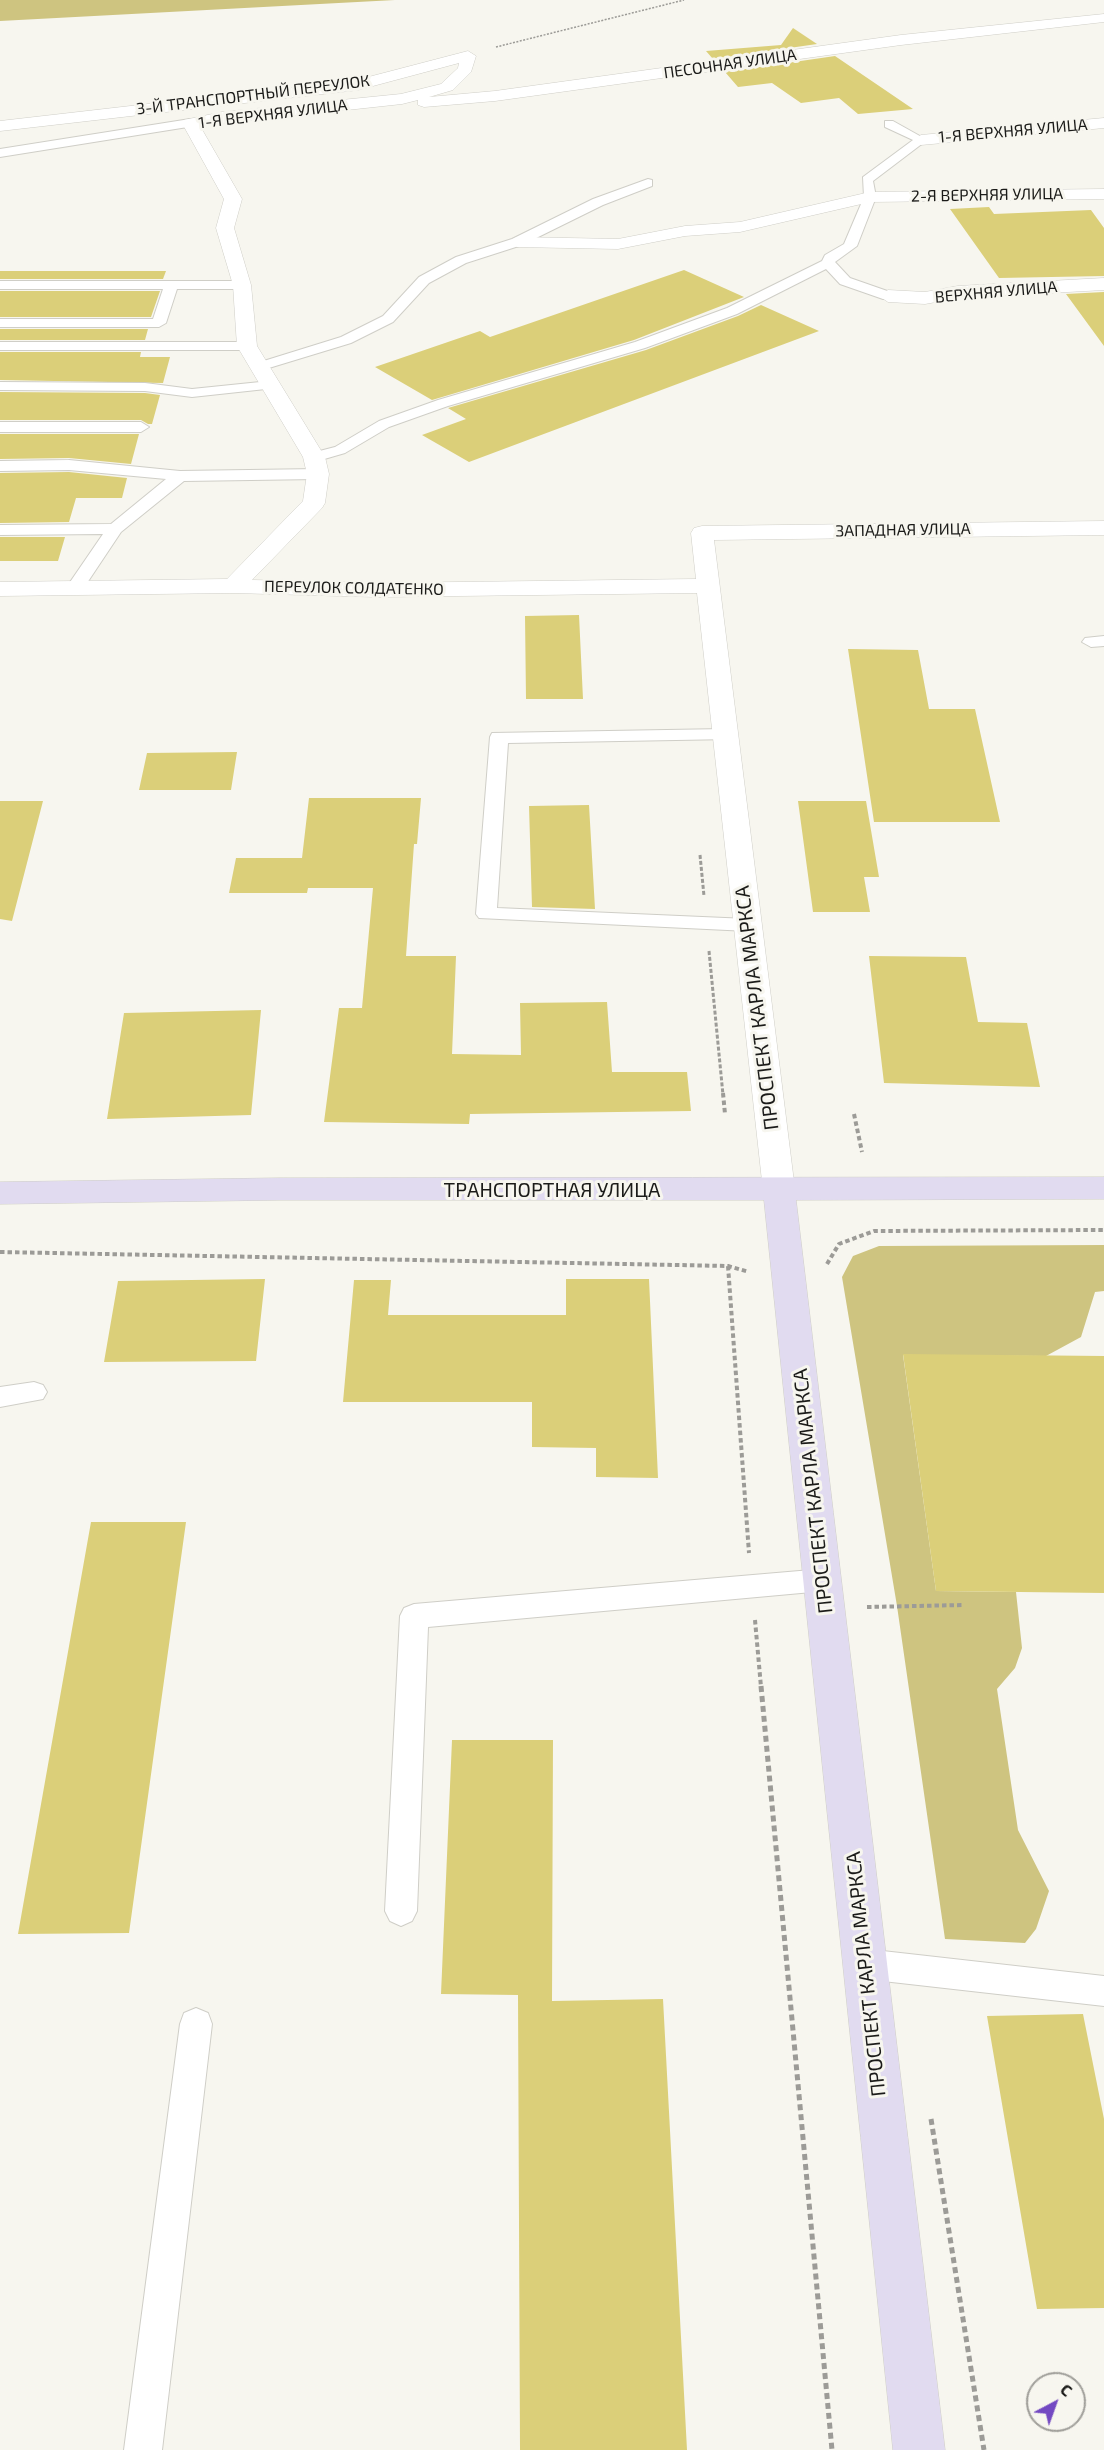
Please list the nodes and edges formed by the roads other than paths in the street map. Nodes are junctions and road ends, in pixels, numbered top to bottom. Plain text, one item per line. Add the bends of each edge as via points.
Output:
1 (1104, 18) edge
2 (468, 56) joint
3 (356, 104) junction
4 (190, 123) junction
5 (1104, 123) edge
6 (889, 124) dead end
7 (0, 126) edge
8 (921, 140) junction
9 (0, 153) edge
10 (648, 183) dead end
11 (1104, 194) edge
12 (870, 197) junction
13 (517, 242) junction
14 (828, 263) junction
15 (1104, 284) edge
16 (0, 285) edge
17 (171, 285) junction
18 (242, 285) junction
19 (888, 296) joint
20 (0, 323) edge
21 (0, 346) edge
22 (246, 346) junction
23 (259, 367) junction
24 (270, 385) junction
25 (0, 386) edge
26 (0, 427) edge
27 (141, 428) dead end
28 (0, 466) edge
29 (316, 466) junction
30 (180, 476) junction
31 (1104, 528) edge
32 (115, 529) junction
33 (0, 530) edge
34 (702, 533) joint
35 (233, 586) junction
36 (707, 586) junction
37 (75, 588) junction
38 (0, 589) edge
39 (725, 735) junction
40 (748, 925) junction
41 (1104, 1188) edge
42 (779, 1190) junction
43 (0, 1192) edge
44 (34, 1392) dead end
45 (0, 1397) edge
46 (823, 1580) junction
47 (401, 1911) dead end
48 (865, 1964) junction
49 (1104, 1991) edge
50 (196, 2024) dead end
51 (143, 2450) edge
52 (919, 2450) edge

1 - 3 street, ПЕСОЧНАЯ УЛИЦА via 902,40 495,96
2 - 3 street, 1-Я ВЕРХНЯЯ УЛИЦА via 466,69 447,87 402,99
2 - 7 street, 3-Й ТРАНСПОРТНЫЙ ПЕРЕУЛОК via 358,85
3 - 4 street, 1-Я ВЕРХНЯЯ УЛИЦА
4 - 9 lane
4 - 18 street, 1-Я ВЕРХНЯЯ УЛИЦА via 233,200 225,228
5 - 8 street, 1-Я ВЕРХНЯЯ УЛИЦА
6 - 8 lane
8 - 12 lane via 867,180
10 - 13 lane via 598,202
11 - 12 street, 2-Я ВЕРХНЯЯ УЛИЦА
12 - 13 street, 2-Я ВЕРХНЯЯ УЛИЦА via 740,227 685,231 618,244
12 - 14 lane via 850,246
13 - 23 lane via 461,260 424,280 388,319 346,340
14 - 19 lane via 845,281
14 - 29 lane via 732,311 640,345 443,402 384,424
15 - 19 street, ВЕРХНЯЯ УЛИЦА via 925,297
16 - 17 lane
17 - 18 lane
17 - 20 lane via 159,323
18 - 22 street, 1-Я ВЕРХНЯЯ УЛИЦА
21 - 22 lane
22 - 23 street, 1-Я ВЕРХНЯЯ УЛИЦА
23 - 24 street, 1-Я ВЕРХНЯЯ УЛИЦА
24 - 25 lane via 192,393 145,387
24 - 29 street, 1-Я ВЕРХНЯЯ УЛИЦА
26 - 27 lane
28 - 30 lane via 69,465
29 - 30 lane
29 - 35 street via 314,503
30 - 32 lane
31 - 34 street, ЗАПАДНАЯ УЛИЦА
32 - 33 lane
32 - 37 lane
34 - 36 street, ПРОСПЕКТ КАРЛА МАРКСА
35 - 36 street, ПЕРЕУЛОК СОЛДАТЕНКО via 378,590
35 - 37 street, ПЕРЕУЛОК СОЛДАТЕНКО
36 - 39 street, ПРОСПЕКТ КАРЛА МАРКСА
37 - 38 street, ПЕРЕУЛОК СОЛДАТЕНКО
39 - 40 street, ПРОСПЕКТ КАРЛА МАРКСА
39 - 40 lane via 499,737 486,914
40 - 42 street, ПРОСПЕКТ КАРЛА МАРКСА
41 - 42 street, ТРАНСПОРТНАЯ УЛИЦА
42 - 43 street, ТРАНСПОРТНАЯ УЛИЦА
42 - 46 street, ПРОСПЕКТ КАРЛА МАРКСА
44 - 45 lane
46 - 47 lane via 414,1616
46 - 48 street, ПРОСПЕКТ КАРЛА МАРКСА
48 - 49 lane
48 - 52 street, ПРОСПЕКТ КАРЛА МАРКСА
50 - 51 lane

